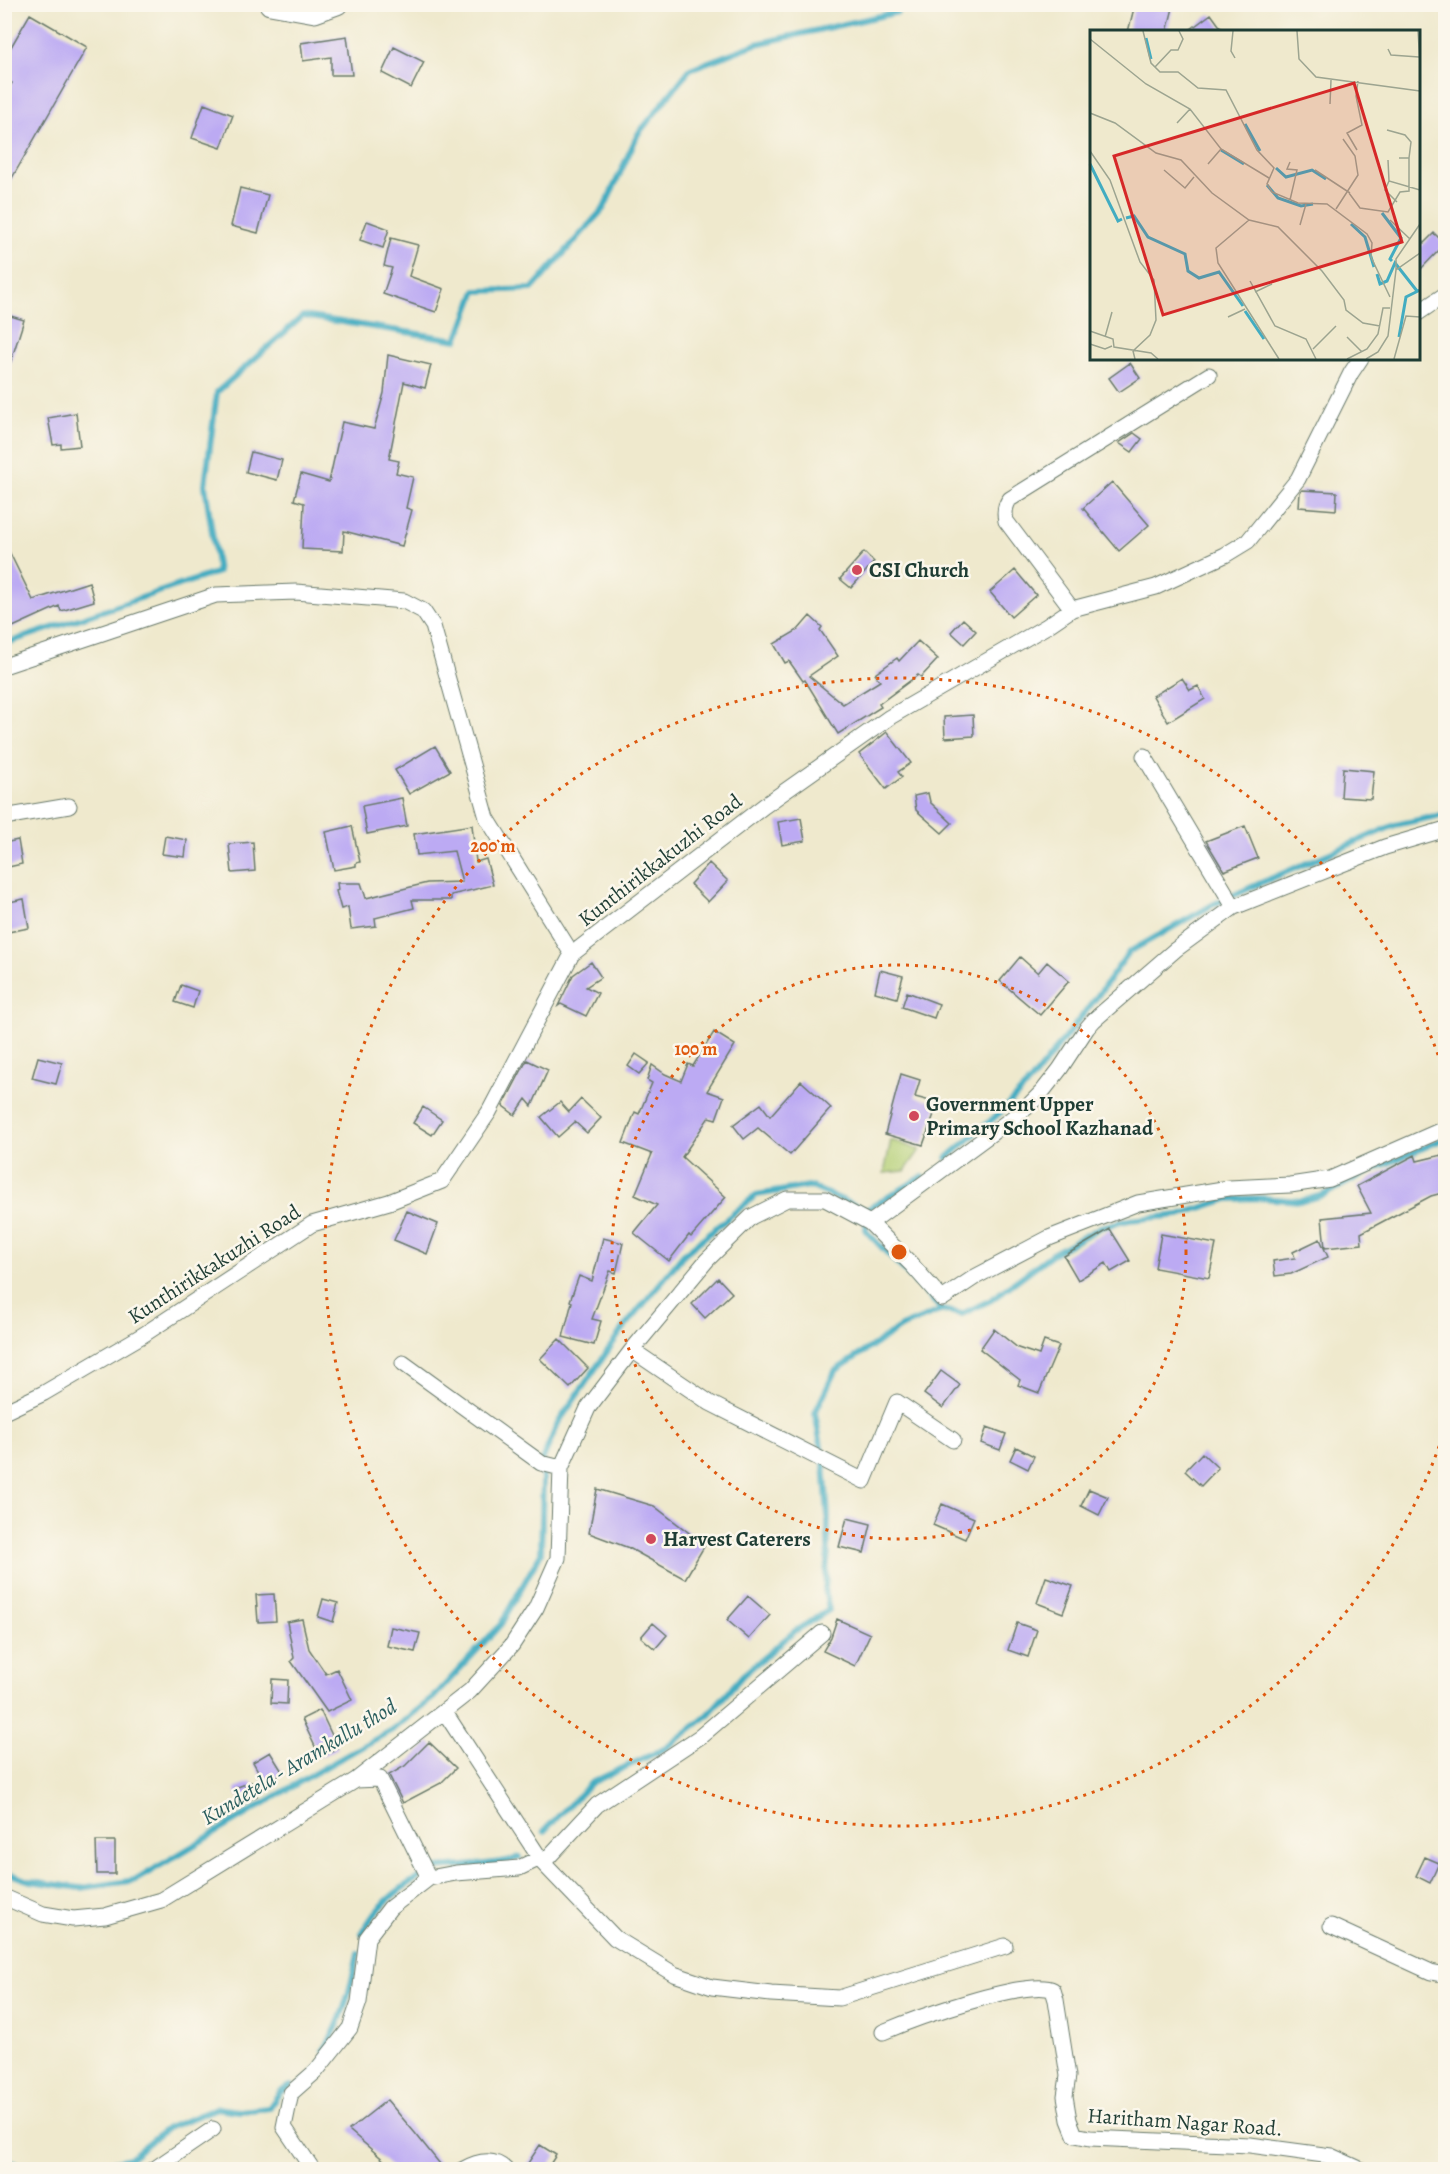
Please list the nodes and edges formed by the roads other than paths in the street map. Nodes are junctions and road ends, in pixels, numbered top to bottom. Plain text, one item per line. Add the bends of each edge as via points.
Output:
1 (270, 4) edge
2 (337, 4) edge
3 (1446, 294) edge
4 (1420, 312) edge
5 (1360, 360) edge
6 (1209, 375) dead end
7 (1072, 609) junction
8 (4, 666) edge
9 (1144, 756) dead end
10 (69, 806) dead end
11 (4, 818) edge
12 (1446, 829) edge
13 (1234, 907) junction
14 (572, 954) junction
15 (1446, 1128) edge
16 (869, 1223) junction
17 (632, 1350) junction
18 (403, 1363) dead end
19 (4, 1412) edge
20 (953, 1440) dead end
21 (561, 1468) junction
22 (822, 1633) dead end
23 (444, 1711) junction
24 (356, 1780) junction
25 (541, 1861) junction
26 (429, 1878) junction
27 (4, 1897) edge
28 (1331, 1926) dead end
29 (1005, 1946) dead end
30 (1446, 1975) edge
31 (883, 2032) dead end
32 (213, 2129) dead end
33 (153, 2169) edge
34 (313, 2169) edge
35 (462, 2169) edge
36 (506, 2169) edge
37 (1362, 2169) edge

1 - 2 street via 315,12
3 - 4 street
5 - 7 street, Kunthirikkakuzhi Road via 1298,478 1248,541 1156,587
6 - 7 street via 1006,503 1006,521
7 - 14 street, Kunthirikkakuzhi Road via 890,717 764,806
8 - 14 street via 216,596 296,592 404,601 423,611 433,626 487,818
9 - 13 street
10 - 11 street
12 - 13 street via 1385,847
13 - 16 street via 1175,950 1094,1020 1060,1069 1026,1108
14 - 19 street, Kunthirikkakuzhi Road via 489,1112 442,1181 389,1202 312,1224 143,1335
15 - 16 street via 1330,1179 1229,1188 1138,1203 1049,1238 942,1299
16 - 17 street via 825,1198 787,1199 751,1216 707,1260
17 - 20 street via 710,1403 864,1481 897,1402
17 - 21 street via 588,1408
18 - 21 street via 541,1463
21 - 23 street via 558,1558 536,1608 512,1645 470,1691
22 - 25 street via 701,1736 597,1805
23 - 24 street
23 - 25 street
24 - 26 street via 381,1779
24 - 27 street via 161,1900 105,1916 73,1919 43,1914
25 - 26 street via 519,1868
25 - 29 street via 615,1938 674,1974 712,1987 839,1998
26 - 34 street via 390,1908 367,1938 359,2002 350,2028 316,2071 291,2093 284,2127
28 - 30 street via 1431,1972
31 - 37 street, Haritham Nagar Road. via 912,2019 1017,1989 1046,1987 1053,1990 1056,2000 1068,2076 1065,2096 1075,2135 1250,2145 1331,2156
32 - 33 street
35 - 36 street via 482,2161

